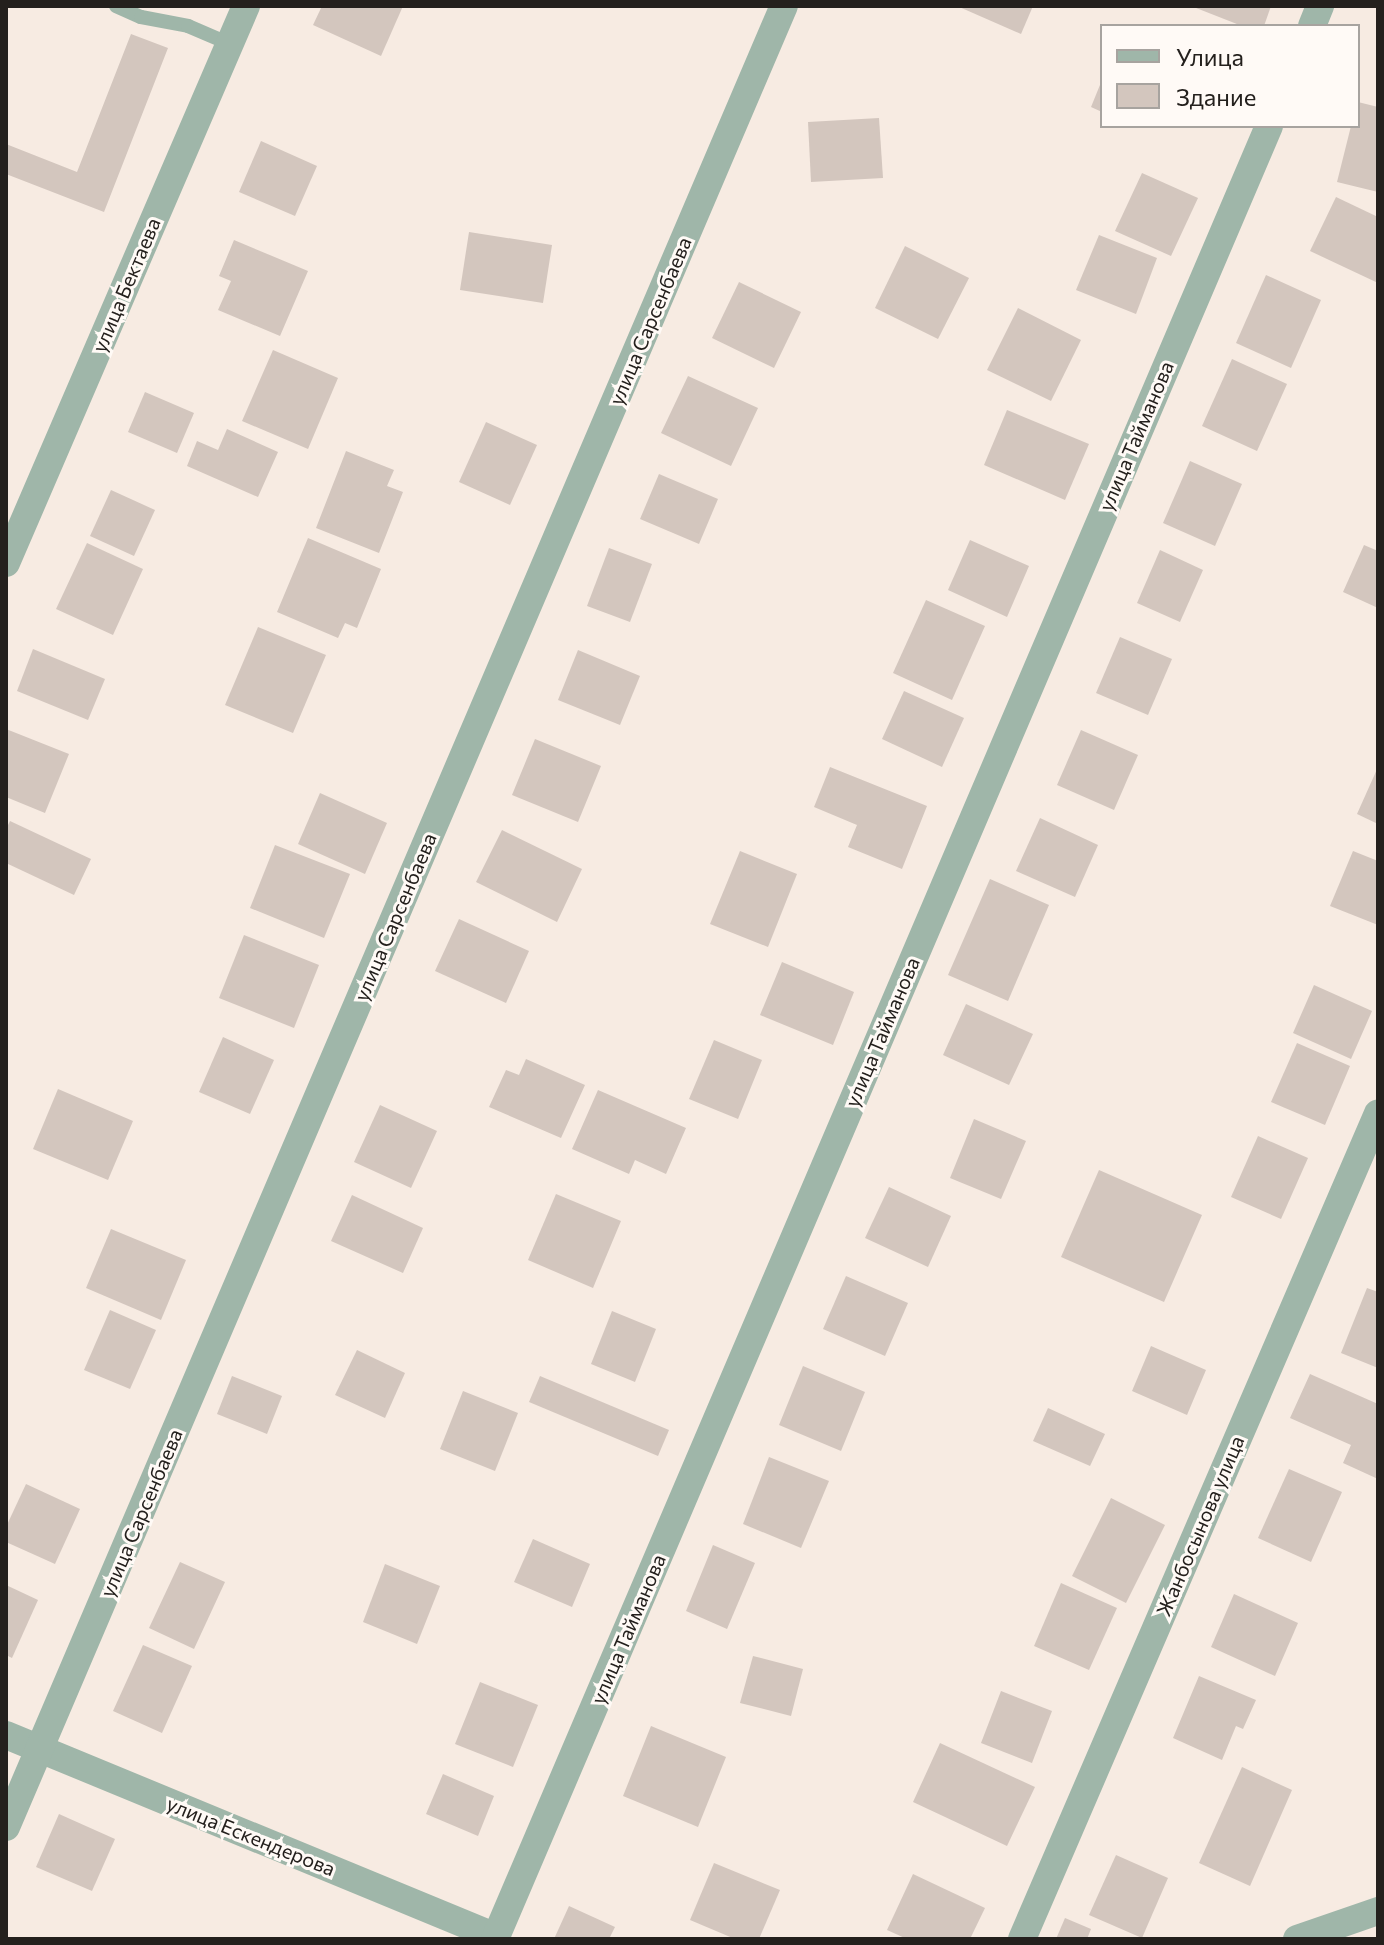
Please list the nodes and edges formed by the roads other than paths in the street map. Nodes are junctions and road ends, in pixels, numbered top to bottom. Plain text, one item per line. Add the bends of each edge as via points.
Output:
1 (116, 6) edge
2 (246, 6) edge
3 (784, 6) edge
4 (230, 44) junction
5 (1268, 128) edge
6 (6, 563) edge
7 (1378, 1113) edge
8 (6, 1735) edge
9 (40, 1749) junction
10 (6, 1827) edge
11 (1378, 1911) edge
12 (496, 1938) edge
13 (1022, 1939) edge
14 (1297, 1939) edge

1 - 4 lane
2 - 4 street, улица Бектаева
3 - 9 street, улица Сарсенбаева
4 - 6 street, улица Бектаева
5 - 12 street, улица Тайманова
7 - 13 street, Жанбосынова улица
8 - 9 street, улица Ескендерова
9 - 10 street, улица Сарсенбаева
9 - 12 street, улица Ескендерова
11 - 14 street

